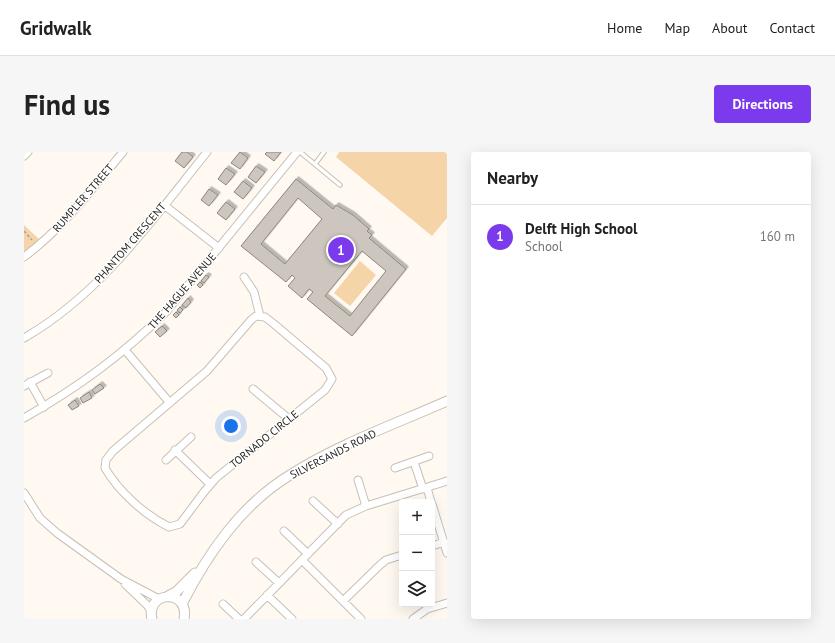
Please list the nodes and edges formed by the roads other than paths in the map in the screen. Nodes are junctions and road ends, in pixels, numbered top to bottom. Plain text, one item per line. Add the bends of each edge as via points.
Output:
1 (28, 152) edge
2 (123, 152) edge
3 (207, 152) edge
4 (297, 152) edge
5 (300, 152) edge
6 (324, 152) edge
7 (24, 156) edge
8 (315, 164) junction
9 (340, 184) dead end
10 (164, 205) junction
11 (218, 248) junction
12 (24, 257) edge
13 (244, 277) dead end
14 (260, 316) junction
15 (24, 338) edge
16 (125, 350) junction
17 (48, 373) dead end
18 (27, 384) edge
19 (253, 389) dead end
20 (447, 401) edge
21 (170, 403) junction
22 (44, 407) junction
23 (24, 418) edge
24 (289, 419) junction
25 (191, 437) dead end
26 (175, 450) junction
27 (429, 456) dead end
28 (166, 460) dead end
29 (414, 462) junction
30 (395, 468) dead end
31 (358, 480) dead end
32 (447, 481) edge
33 (210, 484) junction
34 (425, 488) junction
35 (25, 496) edge
36 (430, 499) edge
37 (313, 501) dead end
38 (366, 506) junction
39 (435, 513) edge
40 (338, 524) junction
41 (284, 531) dead end
42 (444, 542) junction
43 (435, 545) edge
44 (447, 553) edge
45 (308, 554) junction
46 (399, 556) edge
47 (302, 560) junction
48 (256, 562) dead end
49 (203, 565) junction
50 (121, 579) junction
51 (279, 584) junction
52 (267, 595) junction
53 (164, 598) junction
54 (343, 601) junction
55 (447, 603) edge
56 (182, 604) junction
57 (223, 604) dead end
58 (151, 615) edge
59 (186, 618) edge
60 (239, 619) edge
61 (244, 619) edge
62 (292, 619) edge
63 (361, 619) edge
64 (413, 619) edge

1 - 7 street
2 - 12 street, RUMPLER STREET via 73,213
3 - 10 street, PHANTOM CRESCENT
4 - 11 street, THE HAGUE AVENUE
5 - 8 lane
6 - 8 lane
8 - 9 lane
10 - 11 street
10 - 15 street, PHANTOM CRESCENT via 117,261 92,286
11 - 16 street, THE HAGUE AVENUE via 167,311
13 - 14 street via 254,292
14 - 21 street, TORNADO CIRCLE via 251,320 212,366
14 - 24 street, TORNADO CIRCLE via 265,316 330,373 332,379 325,390
16 - 21 street
16 - 22 street, THE HAGUE AVENUE via 86,381
17 - 18 street
18 - 22 street
19 - 24 street
20 - 49 street, SILVERSANDS ROAD via 337,449 289,475 240,518 219,541
21 - 33 street, TORNADO CIRCLE via 108,456 105,468 114,482 136,504 169,527 180,524
22 - 23 street, THE HAGUE AVENUE
24 - 33 street, TORNADO CIRCLE
25 - 26 street
26 - 28 street
26 - 33 street
27 - 29 street
29 - 30 street
29 - 34 street
31 - 38 street
32 - 34 street
34 - 36 street
34 - 38 street
35 - 50 street via 47,525
37 - 40 street
38 - 40 street via 346,515
39 - 42 street
40 - 45 street
41 - 45 street
42 - 43 street
42 - 44 street
45 - 47 street
46 - 54 street via 386,560
47 - 51 street
47 - 54 street
48 - 51 street
49 - 53 street, SILVERSANDS ROAD via 176,592
49 - 56 street, SILVERSANDS ROAD
50 - 53 street
50 - 58 street via 147,605
51 - 52 street
52 - 61 street
52 - 62 street
53 - 56 street via 176,598
53 - 58 street, SILVERSANDS ROAD via 155,602
54 - 63 street
55 - 64 street via 427,609
56 - 59 street
57 - 60 street

